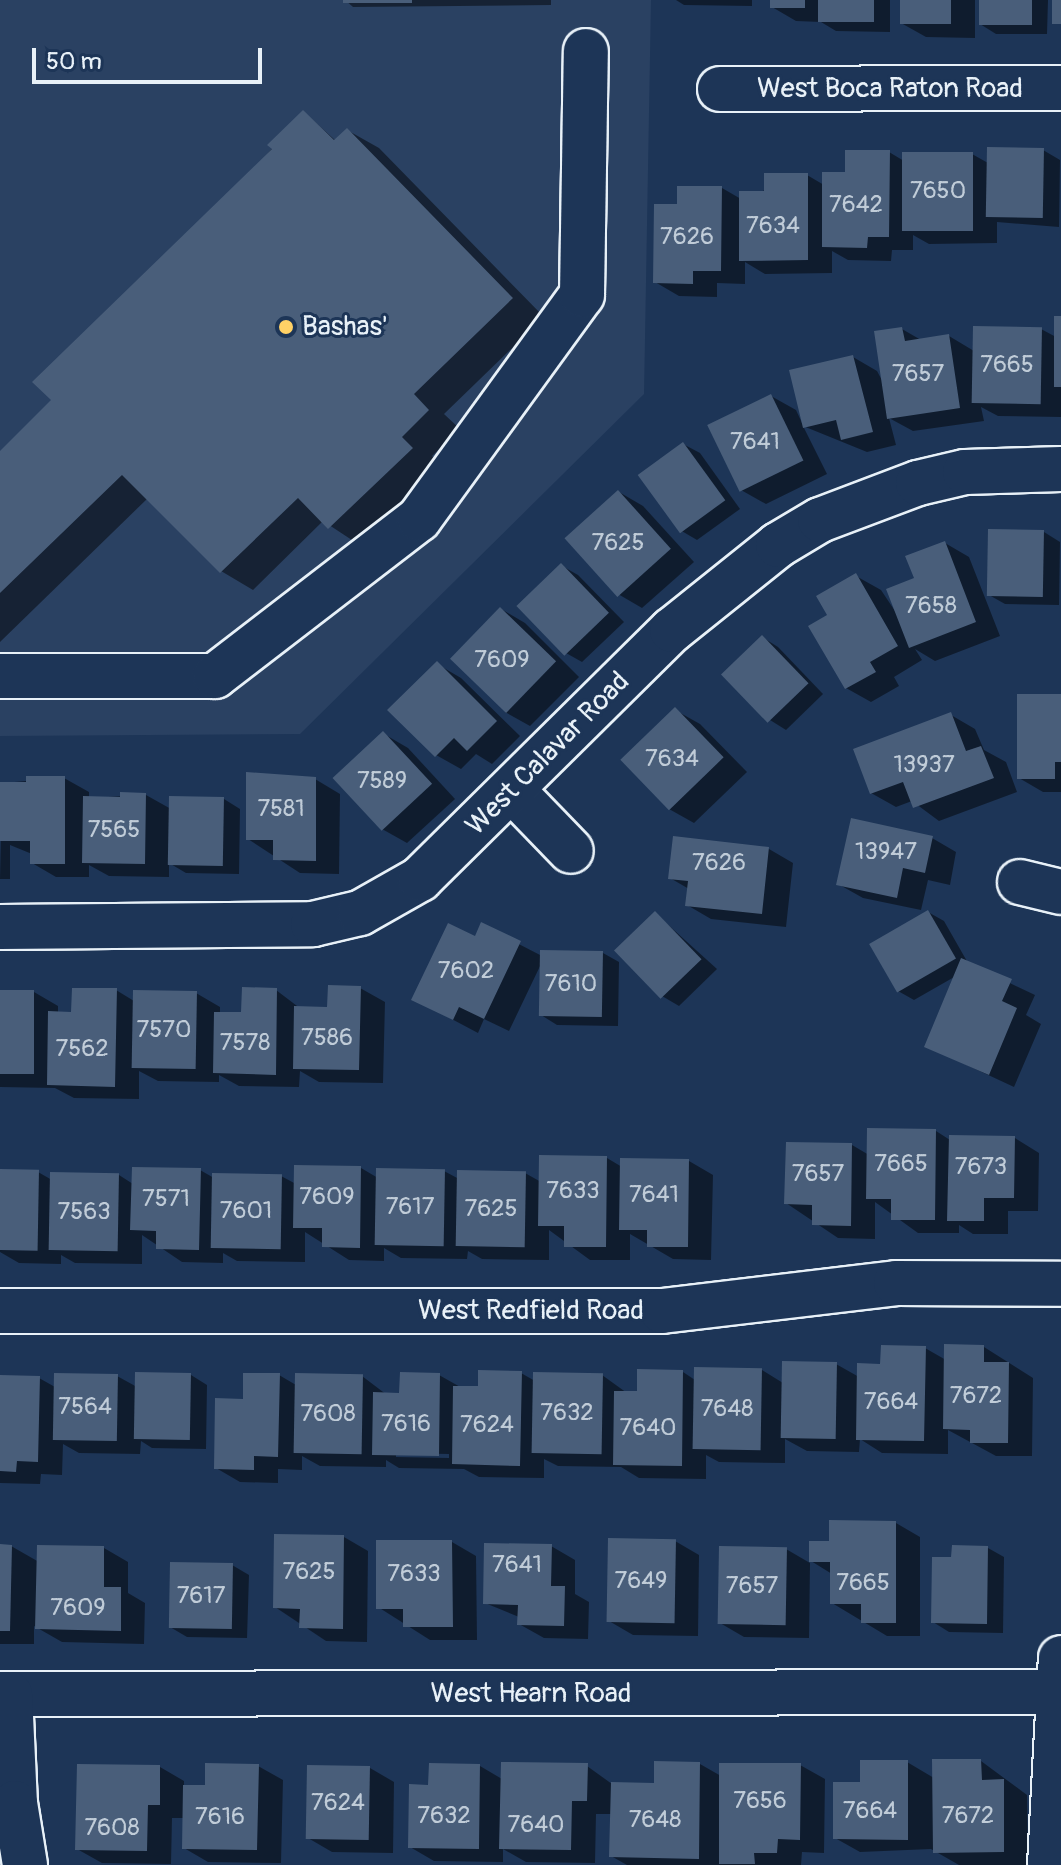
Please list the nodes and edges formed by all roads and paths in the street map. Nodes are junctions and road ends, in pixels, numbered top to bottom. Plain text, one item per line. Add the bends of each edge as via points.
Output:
1 (586, 51) dead end
2 (1061, 88) edge
3 (720, 89) dead end
4 (1061, 469) edge
5 (0, 676) edge
6 (513, 791) junction
7 (571, 851) dead end
8 (0, 927) edge
9 (1061, 1284) edge
10 (0, 1311) edge
11 (1061, 1658) edge
12 (1061, 1692) edge
13 (5, 1694) edge
14 (25, 1865) edge
15 (1050, 1865) edge

1 - 5 street via 582,295 419,519 215,676
2 - 3 street, West Boca Raton Road
4 - 6 street, West Calavar Road via 965,472 871,498 820,520 715,592
6 - 7 street
6 - 8 street, West Calavar Road via 420,879 360,913 313,924
9 - 10 street, West Redfield Road via 896,1283 662,1311
11 - 12 street
12 - 13 street, West Hearn Road
12 - 15 street
13 - 14 street

